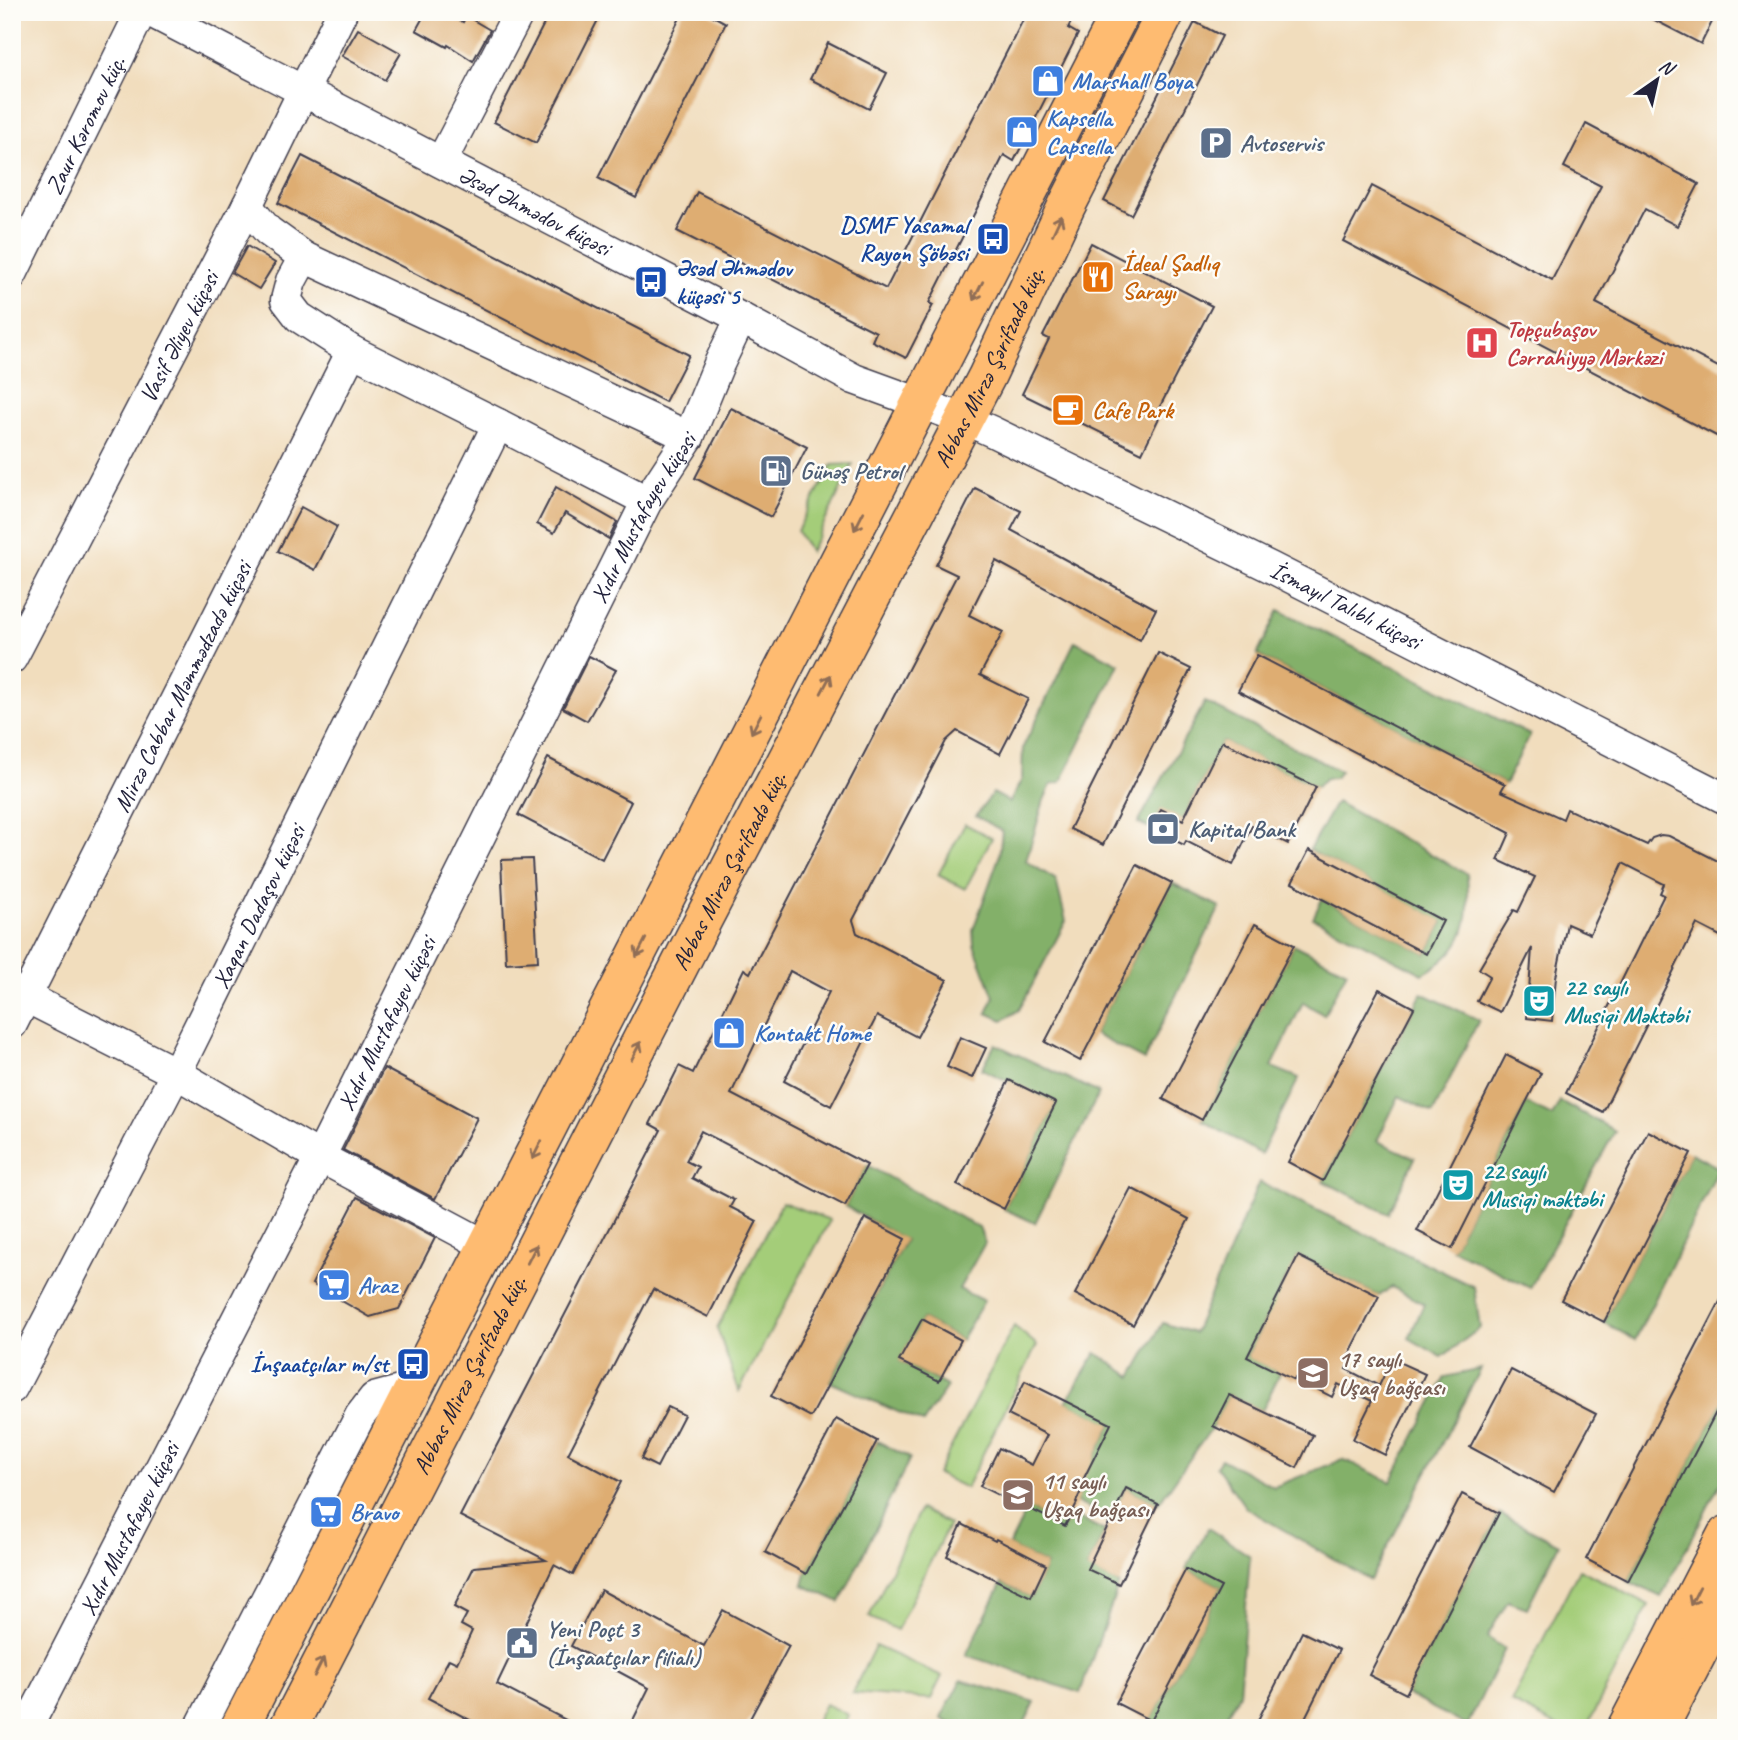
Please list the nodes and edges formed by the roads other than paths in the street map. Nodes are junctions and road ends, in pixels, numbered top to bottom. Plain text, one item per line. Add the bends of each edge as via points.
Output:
1 (141, 12) edge
2 (151, 12) edge
3 (342, 12) edge
4 (519, 12) edge
5 (1121, 12) edge
6 (1166, 12) edge
7 (302, 92) junction
8 (441, 162) junction
9 (247, 206) junction
10 (304, 257) junction
11 (12, 274) edge
12 (741, 318) junction
13 (352, 351) junction
14 (920, 403) junction
15 (964, 419) junction
16 (498, 424) junction
17 (688, 437) junction
18 (647, 501) junction
19 (12, 659) edge
20 (1726, 799) edge
21 (666, 899) junction
22 (704, 918) junction
23 (17, 1004) edge
24 (176, 1073) junction
25 (320, 1157) junction
26 (487, 1246) junction
27 (415, 1387) junction
28 (12, 1388) edge
29 (1726, 1535) edge
30 (1726, 1599) edge
31 (27, 1728) edge
32 (200, 1728) edge
33 (239, 1728) edge
34 (288, 1728) edge
35 (1626, 1728) edge
36 (1660, 1728) edge

1 - 11 street, Zaur Kəromov küç.
2 - 7 street, Əsəd Əhmədov küçəsi
3 - 7 street, Vasif Əliyev küçəsi
4 - 8 street
5 -> 14 main road, Abbas Mirzə Şərifzadə küç.
15 -> 6 main road, Abbas Mirzə Şərifzadə küç.
7 - 8 street, Əsəd Əhmədov küçəsi
7 - 9 street, Vasif Əliyev küçəsi
8 - 12 street, Əsəd Əhmədov küçəsi
9 - 10 street via 268,231
9 - 19 street, Vasif Əliyev küçəsi
10 - 13 street via 290,281 286,300 299,317
10 - 17 street
12 - 14 street, Əsəd Əhmədov küçəsi via 854,379
12 - 17 street, Xıdır Mustafayev küçəsi
13 - 16 street
13 - 23 street, Mirzə Cabbar Məmmədzadə küçəsi
14 - 15 street, İsmayıl Talıblı küçəsi
14 -> 21 main road, Abbas Mirzə Şərifzadə küç.
15 - 20 street, İsmayıl Talıblı küçəsi via 1270,567
22 -> 15 main road, Abbas Mirzə Şərifzadə küç.
16 - 18 street
16 - 24 street, Xaqan Dadaşov küçəsi
17 - 18 street, Xıdır Mustafayev küçəsi
18 - 25 street, Xıdır Mustafayev küçəsi
21 - 22 main road
21 -> 26 main road, Abbas Mirzə Şərifzadə küç.
34 -> 22 main road, Abbas Mirzə Şərifzadə küç.
23 - 24 street
24 - 25 street
24 - 28 street, Xaqan Dadaşov küçəsi
25 - 26 street
25 - 31 street, Xıdır Mustafayev küçəsi
26 - 27 main road, Abbas Mirzə Şərifzadə küç.
27 - 32 street via 374,1398 360,1416
27 - 33 main road, Abbas Mirzə Şərifzadə küç.
29 -> 35 main road
30 - 36 main road

